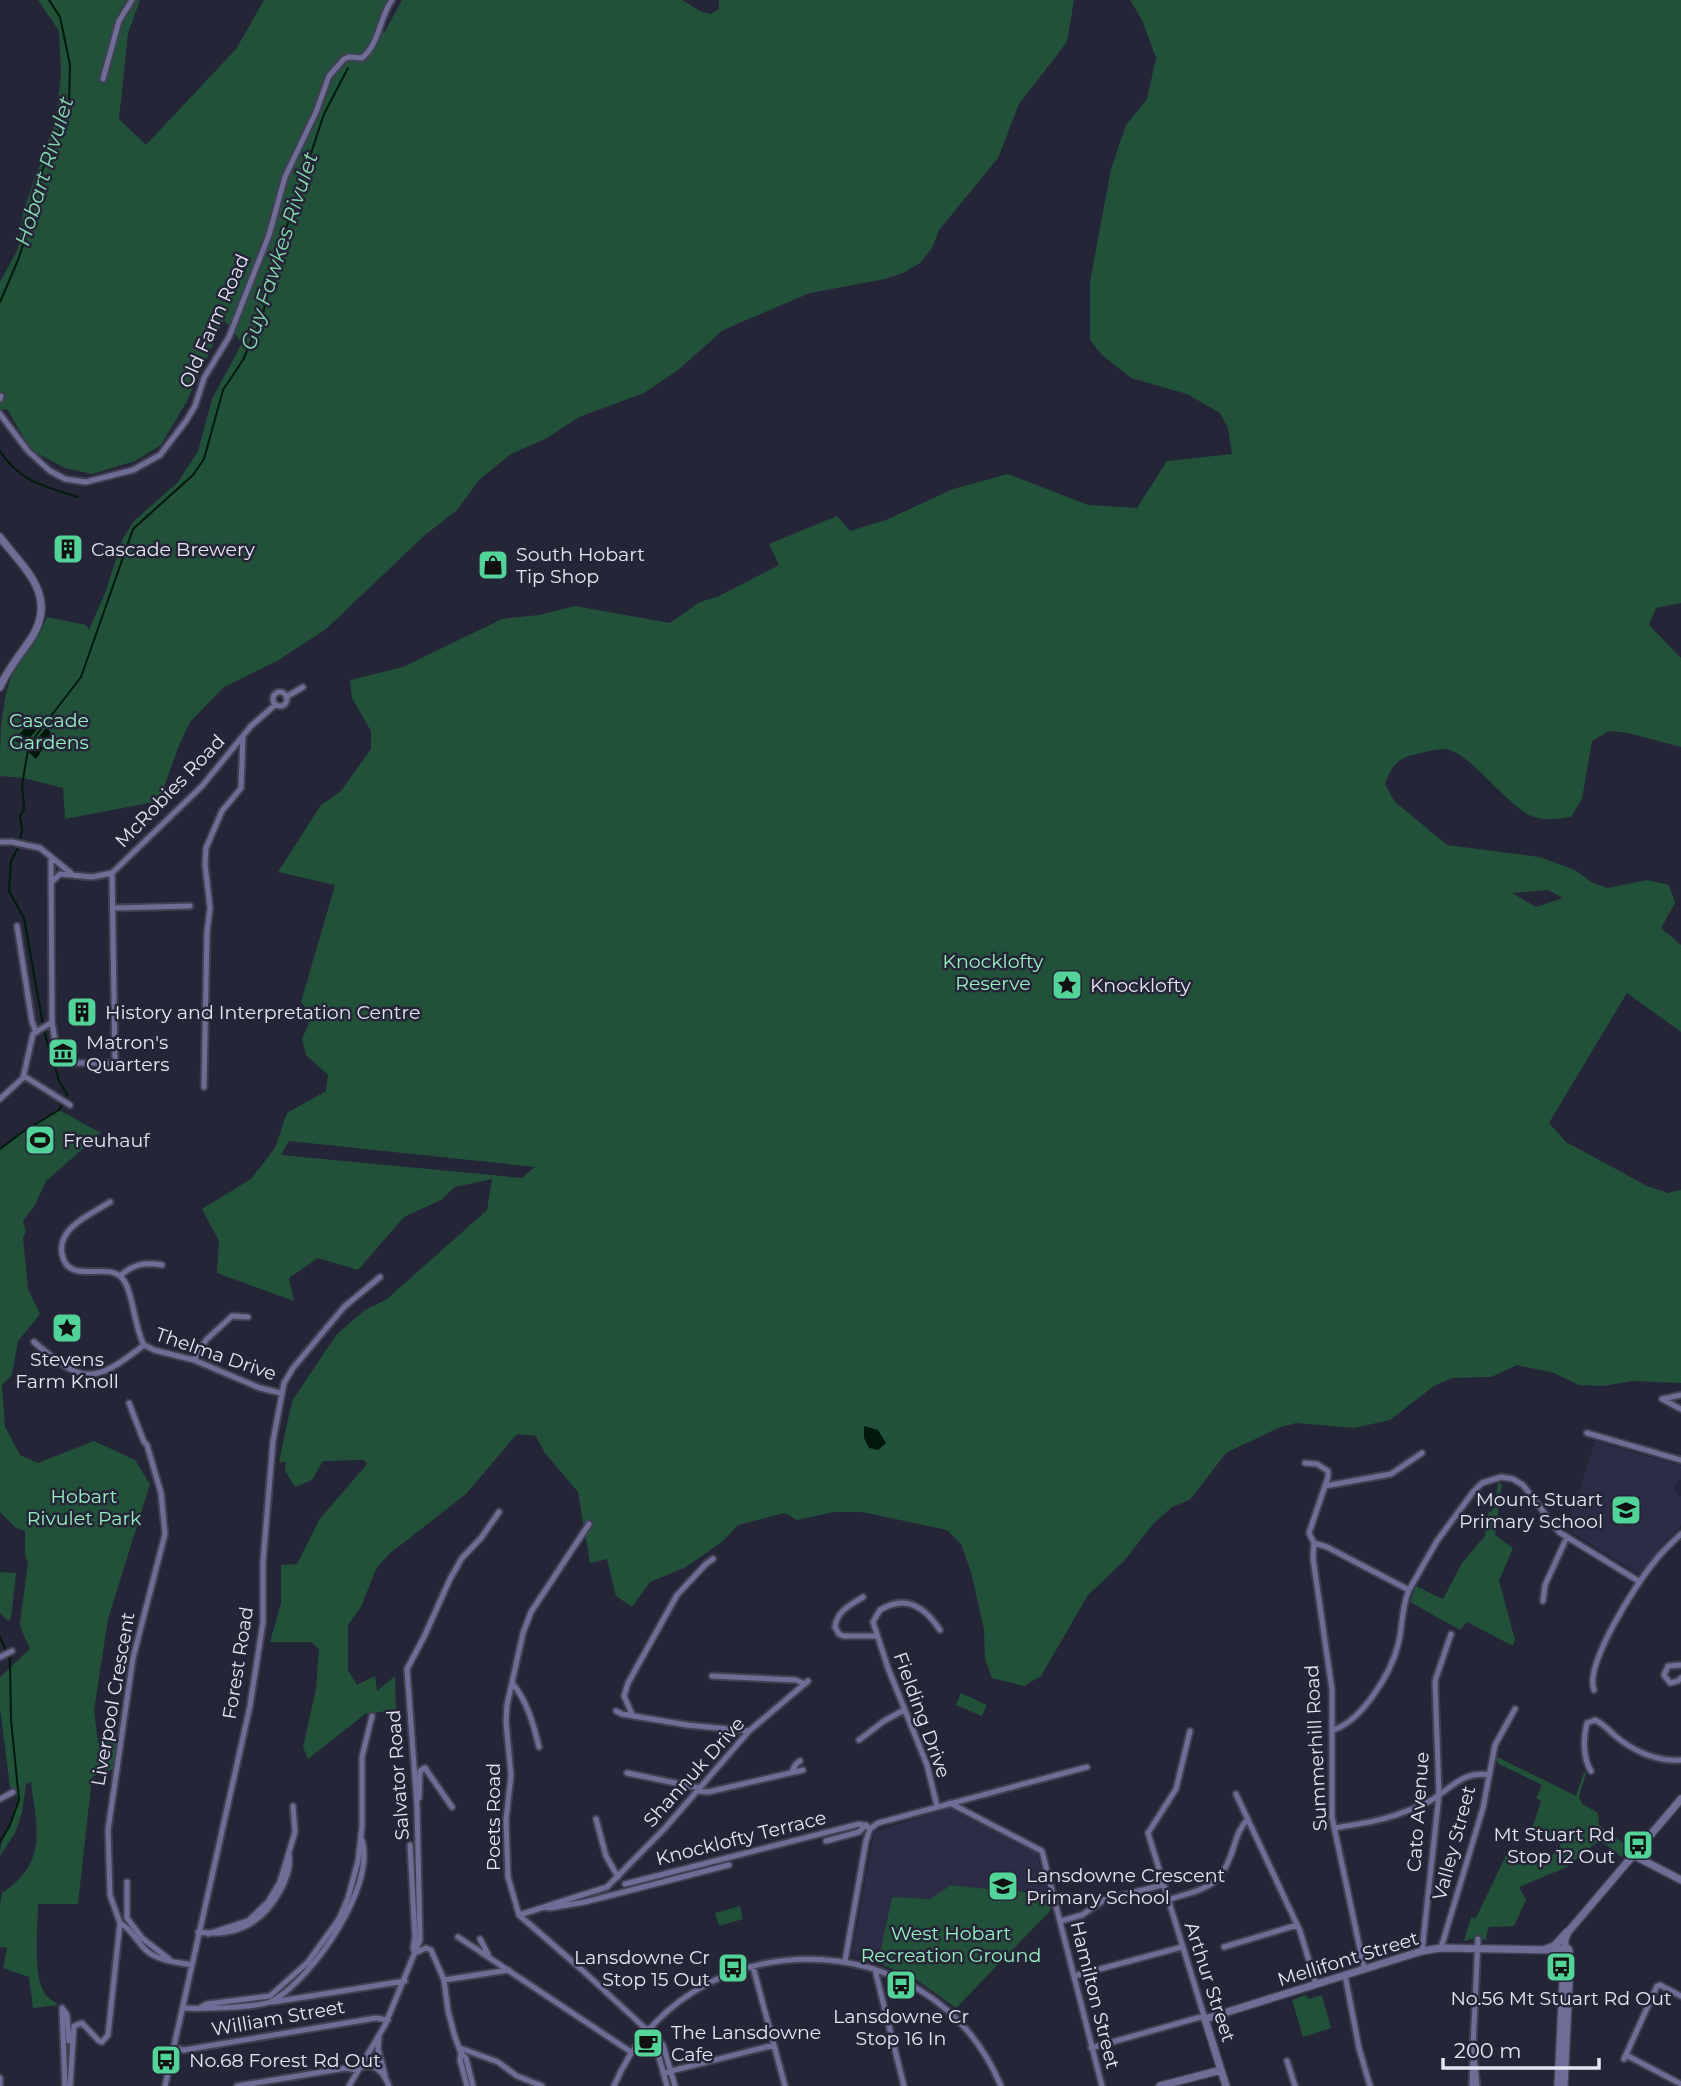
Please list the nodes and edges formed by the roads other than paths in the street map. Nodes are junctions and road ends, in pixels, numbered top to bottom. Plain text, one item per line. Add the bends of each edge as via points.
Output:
1 (132, 0) edge
2 (393, 0) edge
3 (103, 79) dead end
4 (0, 414) edge
5 (0, 537) edge
6 (0, 687) edge
7 (303, 687) dead end
8 (286, 697) junction
9 (275, 705) junction
10 (243, 736) junction
11 (0, 842) edge
12 (51, 857) junction
13 (112, 873) junction
14 (77, 875) junction
15 (51, 883) junction
16 (190, 906) dead end
17 (113, 908) junction
18 (17, 926) dead end
19 (44, 1026) junction
20 (24, 1076) junction
21 (204, 1087) dead end
22 (0, 1098) edge
23 (68, 1103) dead end
24 (110, 1202) dead end
25 (162, 1265) dead end
26 (120, 1276) junction
27 (380, 1277) dead end
28 (248, 1317) dead end
29 (34, 1342) dead end
30 (144, 1345) junction
31 (194, 1360) junction
32 (281, 1393) junction
33 (1681, 1395) edge
34 (129, 1403) dead end
35 (1681, 1409) edge
36 (1587, 1433) dead end
37 (1422, 1453) dead end
38 (1681, 1460) edge
39 (1305, 1463) dead end
40 (1325, 1486) junction
41 (499, 1512) dead end
42 (589, 1524) dead end
43 (1681, 1534) edge
44 (1567, 1537) junction
45 (1314, 1543) junction
46 (713, 1559) dead end
47 (1640, 1582) junction
48 (1409, 1590) junction
49 (863, 1597) dead end
50 (1543, 1601) dead end
51 (940, 1630) dead end
52 (1451, 1634) dead end
53 (877, 1636) junction
54 (12, 1651) dead end
55 (0, 1657) edge
56 (1681, 1665) edge
57 (712, 1676) dead end
58 (1681, 1678) edge
59 (512, 1683) junction
60 (1594, 1690) dead end
61 (1515, 1709) dead end
62 (904, 1710) junction
63 (616, 1711) dead end
64 (632, 1714) junction
65 (372, 1716) dead end
66 (1333, 1730) junction
67 (749, 1731) junction
68 (1190, 1731) dead end
69 (859, 1740) dead end
70 (539, 1747) dead end
71 (1681, 1760) edge
72 (800, 1761) dead end
73 (1087, 1767) dead end
74 (803, 1770) dead end
75 (1581, 1770) dead end
76 (792, 1771) junction
77 (627, 1773) dead end
78 (1489, 1775) junction
79 (698, 1790) junction
80 (13, 1792) dead end
81 (1236, 1794) dead end
82 (1439, 1795) junction
83 (0, 1799) edge
84 (1681, 1799) edge
85 (949, 1802) junction
86 (293, 1806) dead end
87 (417, 1806) junction
88 (937, 1806) junction
89 (452, 1807) dead end
90 (596, 1819) dead end
91 (1248, 1819) junction
92 (868, 1827) junction
93 (1334, 1828) junction
94 (361, 1837) junction
95 (826, 1840) dead end
96 (410, 1845) dead end
97 (1633, 1855) junction
98 (729, 1865) dead end
99 (618, 1877) junction
100 (1681, 1880) edge
101 (127, 1882) dead end
102 (625, 1884) dead end
103 (1162, 1885) junction
104 (607, 1887) joint
105 (1167, 1900) junction
106 (541, 1907) junction
107 (519, 1915) junction
108 (1061, 1921) junction
109 (120, 1923) junction
110 (1297, 1925) junction
111 (1567, 1932) junction
112 (198, 1933) junction
113 (458, 1937) dead end
114 (480, 1939) dead end
115 (1478, 1939) dead end
116 (1554, 1945) junction
117 (1182, 1947) junction
118 (1223, 1947) dead end
119 (1565, 1947) junction
120 (1441, 1948) junction
121 (1478, 1949) junction
122 (1546, 1949) junction
123 (1422, 1951) junction
124 (415, 1953) junction
125 (492, 1959) junction
126 (171, 1960) junction
127 (845, 1961) junction
128 (192, 1965) junction
129 (753, 1966) junction
130 (1364, 1968) junction
131 (509, 1970) junction
132 (875, 1970) junction
133 (1345, 1975) junction
134 (1074, 1976) junction
135 (444, 1980) junction
136 (405, 1981) junction
137 (1316, 1984) junction
138 (1680, 1993) edge
139 (273, 2001) junction
140 (201, 2007) junction
141 (183, 2008) junction
142 (1205, 2018) junction
143 (388, 2020) junction
144 (648, 2029) junction
145 (379, 2034) junction
146 (657, 2038) junction
147 (774, 2045) junction
148 (174, 2048) junction
149 (1091, 2048) junction
150 (461, 2051) junction
151 (631, 2052) junction
152 (1287, 2061) dead end
153 (71, 2063) junction
154 (358, 2070) junction
155 (1221, 2070) junction
156 (671, 2071) junction
157 (663, 2073) junction
158 (385, 2076) junction
159 (0, 2078) edge
160 (1681, 2084) edge
161 (0, 2085) edge
162 (67, 2086) edge
163 (165, 2086) edge
164 (237, 2086) edge
165 (349, 2086) edge
166 (389, 2086) edge
167 (467, 2086) edge
168 (473, 2086) edge
169 (542, 2086) edge
170 (614, 2086) edge
171 (667, 2086) edge
172 (675, 2086) edge
173 (785, 2086) edge
174 (904, 2086) edge
175 (1001, 2086) edge
176 (1102, 2086) edge
177 (1160, 2086) edge
178 (1226, 2086) edge
179 (1295, 2086) edge
180 (1370, 2086) edge
181 (1474, 2086) edge
182 (1558, 2086) edge
183 (1564, 2086) edge

1 - 3 street via 119,21
2 - 4 street, Old Farm Road via 374,45 362,58 349,57 331,72 290,166 229,337 204,378 195,406 160,455 133,470 86,482 65,478 28,451
5 - 6 street via 37,586 42,603 34,632
7 - 8 street
8 - 9 street via 284,705
8 - 9 street via 276,693
9 - 10 street, McRobies Road
10 - 13 street, McRobies Road via 202,786
10 - 21 street via 243,783 222,811 206,848 210,908
11 - 12 street via 40,848
12 - 14 street
12 - 15 street
13 - 14 street, McRobies Road
13 - 17 street
14 - 15 street, McRobies Road via 60,874
15 - 19 street
16 - 17 street
17 - 19 street via 115,1062 59,1062
18 - 19 street via 32,1022
19 - 20 street via 30,1041
20 - 22 street
20 - 23 street
24 - 26 street via 66,1232 62,1254 76,1270
25 - 26 street via 132,1266
26 - 30 street
27 - 32 street, Forest Road via 344,1307 288,1374
28 - 31 street via 232,1316 206,1340
29 - 30 street, Thelma Drive via 68,1370 86,1376 106,1371
30 - 31 street, Thelma Drive
31 - 32 street, Thelma Drive
32 - 112 street, Forest Road via 271,1462 258,1656
33 - 35 street via 1662,1399
34 - 109 street, Liverpool Crescent via 161,1493 165,1534 133,1658 109,1819 109,1882
36 - 38 street
37 - 40 street via 1391,1474
39 - 40 street via 1328,1471
40 - 45 street, Summerhill Road via 1310,1526
41 - 87 street, Salvator Road via 462,1558 407,1669
42 - 59 street, Poets Road via 531,1612
43 - 47 street
44 - 47 street
44 - 48 street via 1523,1485 1495,1478 1473,1492
44 - 50 street via 1545,1585
45 - 48 street
45 - 66 street, Summerhill Road
46 - 64 street via 677,1595 625,1689
47 - 60 street via 1604,1642
48 - 66 street via 1396,1652 1382,1682 1349,1721
49 - 53 street, Fielding Drive via 841,1611 835,1627 844,1636
51 - 53 street, Fielding Drive via 926,1611 896,1604 876,1613
52 - 82 street, Cato Avenue via 1436,1681
53 - 62 street, Fielding Drive
54 - 55 street
56 - 58 street via 1668,1666 1664,1675 1670,1683
57 - 67 street, Shannuk Drive via 806,1683
59 - 70 street
59 - 107 street, Poets Road via 506,1722 511,1775 506,1845 508,1877
61 - 78 street, Valley Street via 1495,1745
62 - 69 street
62 - 88 street, Fielding Drive via 927,1765
63 - 64 street
64 - 67 street
65 - 94 street via 362,1758
66 - 93 street, Summerhill Road
67 - 79 street, Shannuk Drive
68 - 103 street, Arthur Street via 1176,1789 1148,1833
71 - 75 street via 1643,1752 1595,1720 1586,1727 1589,1768
72 - 76 street
73 - 85 street, Knocklofty Terrace
74 - 76 street
76 - 79 street
77 - 79 street
78 - 82 street via 1467,1776
78 - 120 street, Valley Street
79 - 99 street, Shannuk Drive
80 - 83 street
81 - 91 street
82 - 93 street via 1395,1815
82 - 123 street, Cato Avenue
84 - 97 street, Mellifont Street
85 - 88 street, Knocklofty Terrace
85 - 108 street, Hamilton Street via 1042,1851
86 - 112 street via 296,1825 289,1855 280,1882 262,1910 241,1925
87 - 89 street via 423,1768
87 - 124 street, Salvator Road via 420,1940
88 - 92 street, Knocklofty Terrace
90 - 99 street via 606,1856
91 - 105 street via 1241,1826 1224,1873 1208,1887
91 - 110 street
92 - 95 street, Knocklofty Terrace
92 - 102 street, Knocklofty Terrace via 859,1824
92 - 127 street
93 - 130 street, Summerhill Road
94 - 139 street via 361,1870 345,1919 314,1963
94 - 140 street via 344,1908 308,1962 270,1996
96 - 124 street, Salvator Road
97 - 100 street
97 - 111 street, Mellifont Street
98 - 106 street, Knocklofty Terrace via 585,1902
99 - 104 street, Shannuk Drive
101 - 126 street, Liverpool Crescent via 127,1918 142,1938
103 - 105 street, Arthur Street
103 - 108 street via 1104,1900 1082,1915
104 - 106 street, Knocklofty Terrace
105 - 117 street, Arthur Street
106 - 107 street, Knocklofty Terrace
107 - 144 street
108 - 134 street, Hamilton Street
109 - 126 street, Liverpool Crescent via 150,1953
109 - 153 street, Liverpool Crescent via 108,2035 102,2042 82,2023 74,2026
110 - 118 street
110 - 137 street
111 - 116 street, Mellifont Street
111 - 119 street
112 - 128 street, Forest Road
113 - 125 street
114 - 125 street
115 - 121 street
116 - 119 street
116 - 122 street, Mellifont Street
117 - 134 street
117 - 142 street, Arthur Street
119 - 122 street, Mellifont Street
119 - 182 street
119 - 183 street via 1570,1963
120 - 121 street, Mellifont Street
120 - 123 street, Mellifont Street
121 - 122 street, Mellifont Street
121 - 181 street
123 - 130 street, Mellifont Street
124 - 135 street via 431,1950
124 - 136 street
125 - 131 street
126 - 128 street, Liverpool Crescent
127 - 129 street via 794,1959
127 - 132 street
128 - 141 street, Forest Road
129 - 144 street via 694,1992
129 - 147 street
130 - 133 street, Mellifont Street
131 - 135 street
131 - 151 street
132 - 174 street
132 - 175 street via 907,1983 948,2011 977,2044
133 - 137 street, Mellifont Street
133 - 180 street
134 - 149 street, Hamilton Street
135 - 150 street
136 - 139 street
136 - 143 street
137 - 142 street, Mellifont Street
138 - 160 street via 1660,1985 1627,2057
139 - 140 street
140 - 141 street
141 - 148 street, Forest Road
142 - 149 street
142 - 155 street, Arthur Street
143 - 145 street
143 - 148 street, William Street via 376,2018
144 - 146 street
144 - 151 street
145 - 154 street
145 - 158 street
146 - 156 street
146 - 157 street
147 - 156 street
147 - 173 street
148 - 163 street, Forest Road
149 - 176 street, Hamilton Street
150 - 167 street
150 - 168 street
150 - 169 street via 498,2062
151 - 170 street
152 - 179 street
153 - 162 street
153 - 162 street via 67,2015 62,2008
154 - 158 street via 370,2066
154 - 164 street via 346,2068
154 - 165 street
155 - 177 street
155 - 178 street, Arthur Street
156 - 157 street
156 - 172 street
157 - 171 street
158 - 166 street
159 - 161 street

